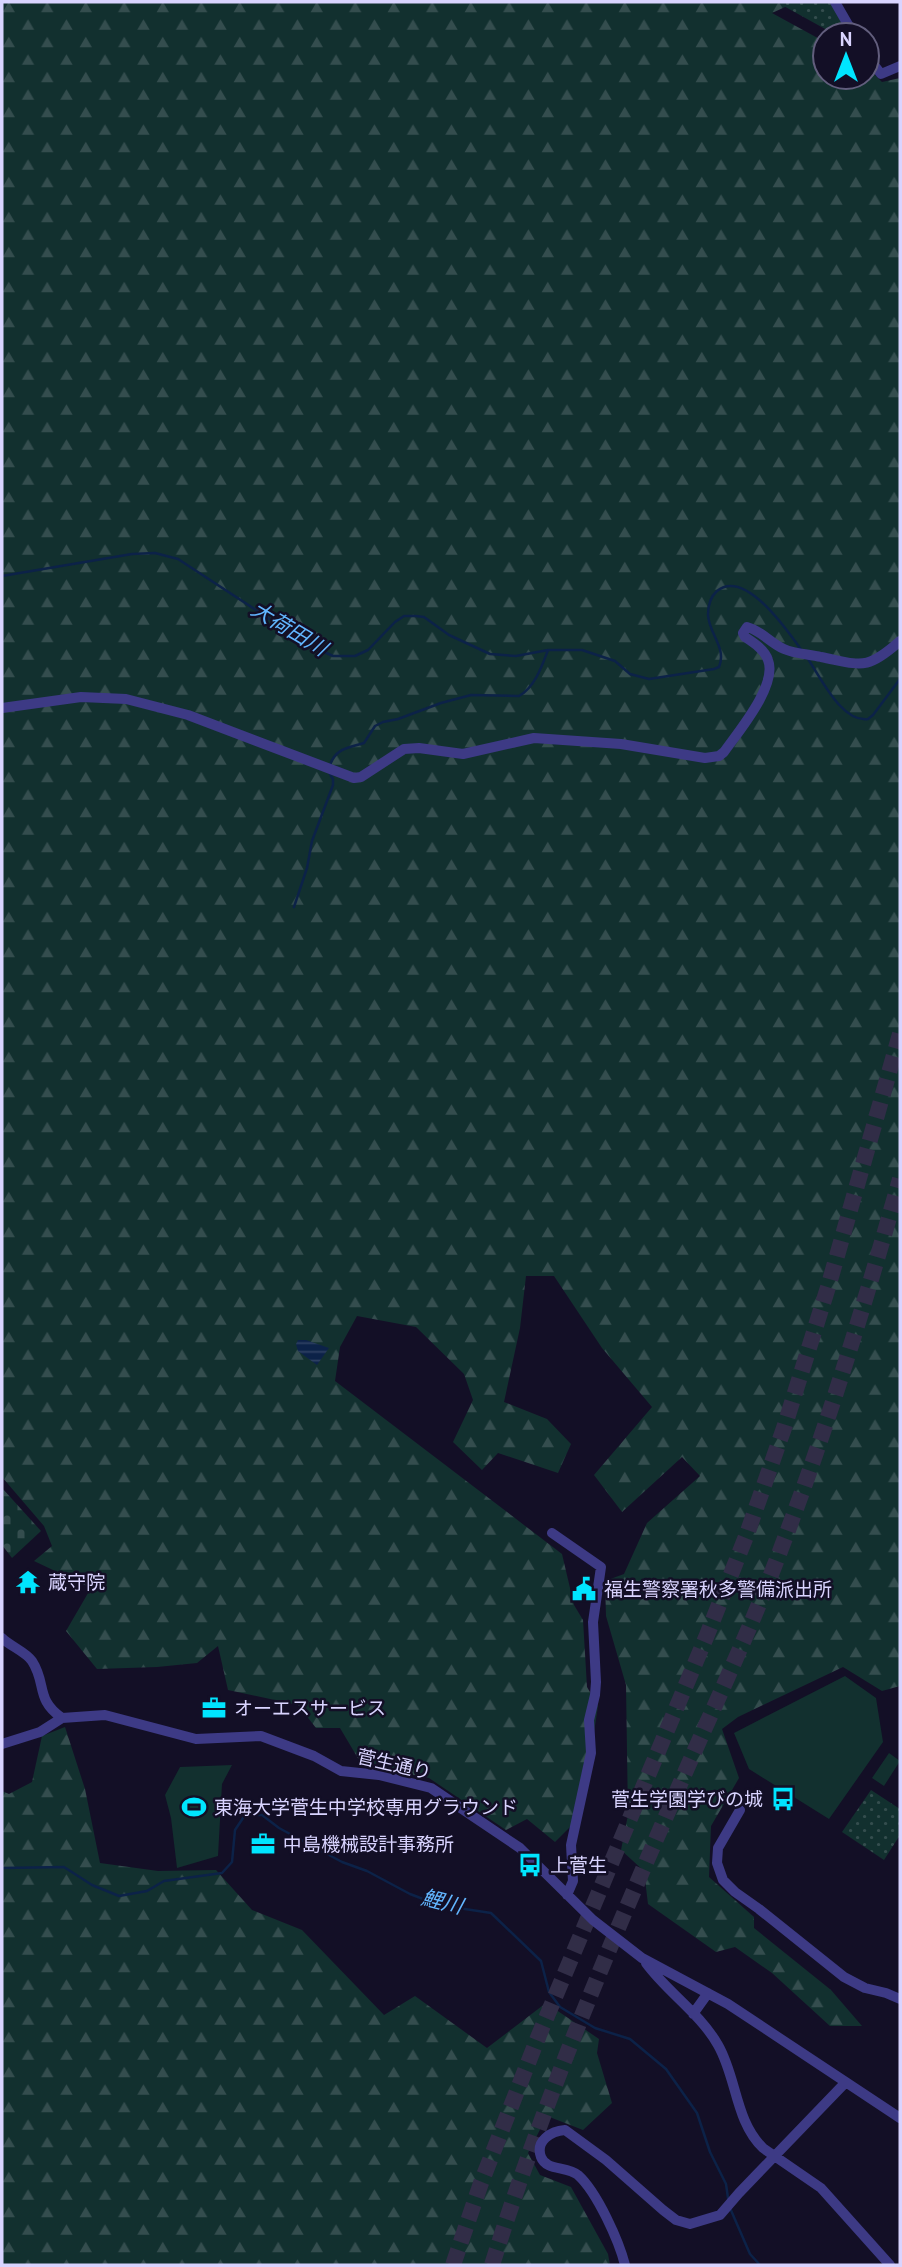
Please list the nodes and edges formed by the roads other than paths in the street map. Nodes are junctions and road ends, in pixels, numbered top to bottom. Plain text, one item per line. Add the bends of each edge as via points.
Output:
1 (835, 2) edge
2 (845, 21) edge
3 (900, 66) edge
4 (881, 74) edge
5 (900, 641) edge
6 (2, 708) edge
7 (552, 1532) dead end
8 (2, 1638) edge
9 (62, 1718) junction
10 (2, 1744) edge
11 (740, 1810) dead end
12 (567, 1895) junction
13 (642, 1958) junction
14 (708, 1993) junction
15 (900, 1999) edge
16 (693, 2014) junction
17 (845, 2083) junction
18 (900, 2118) edge
19 (775, 2157) junction
20 (625, 2265) edge
21 (890, 2265) edge

1 - 2 street
3 - 4 street
5 - 6 street via 879,658 859,665 784,650 754,629 744,629 745,637 768,657 767,681 758,703 724,752 705,758 621,744 534,738 463,754 404,749 354,778 188,715 126,699 81,696
7 - 12 street via 601,1567 594,1615 591,1754 571,1845 573,1881
8 - 9 street via 32,1661 44,1700
9 - 10 street, 菅生通り via 40,1732
9 - 12 street, 菅生通り via 105,1715 196,1739 261,1735 341,1771 431,1788 520,1848
11 - 15 street via 718,1847 723,1880 844,1977
12 - 13 street, 菅生通り
13 - 14 street, 菅生通り
13 - 16 street
14 - 16 street
14 - 17 street, 菅生通り
16 - 19 street via 728,2066 745,2124
17 - 18 street, 菅生通り
17 - 19 street
19 - 20 street via 720,2215 690,2224 676,2220 565,2130 545,2136 541,2158 548,2166 572,2171 593,2192
19 - 21 street via 821,2188

